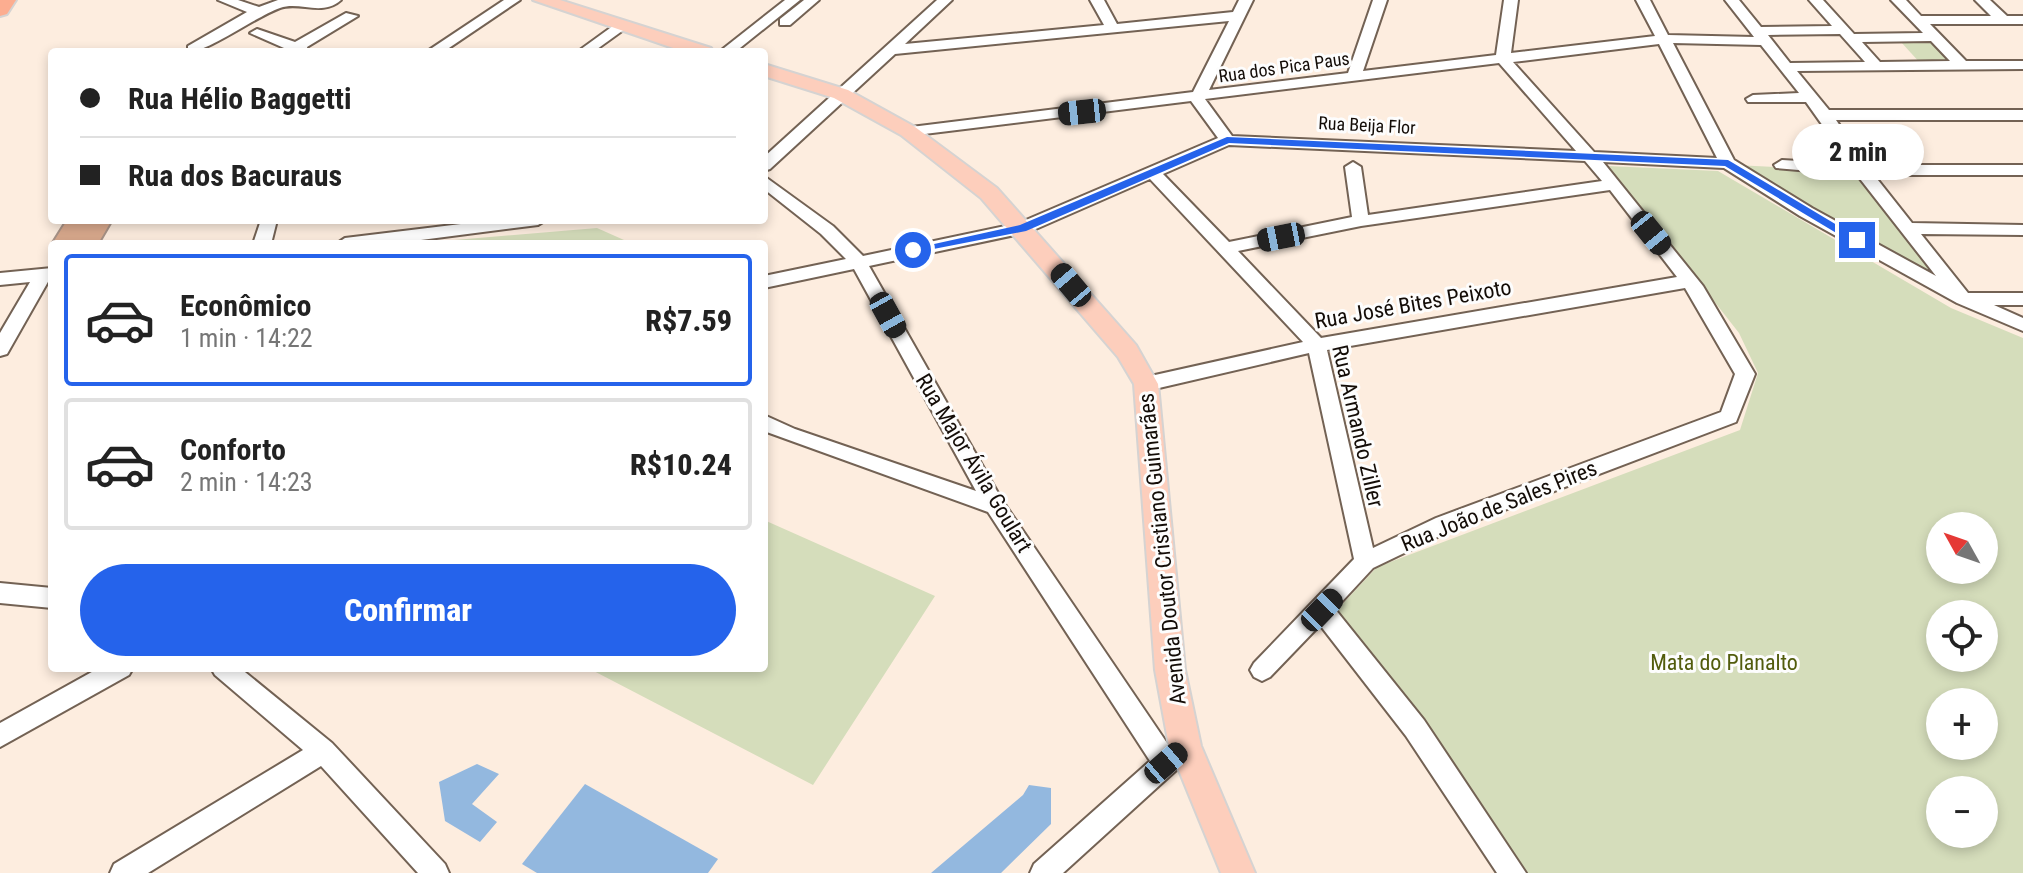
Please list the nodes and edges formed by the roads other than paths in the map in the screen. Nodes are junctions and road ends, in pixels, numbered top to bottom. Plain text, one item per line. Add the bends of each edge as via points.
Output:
1 (6, 0) edge
2 (225, 0) edge
3 (334, 0) edge
4 (513, 0) edge
5 (542, 0) edge
6 (793, 0) edge
7 (812, 0) edge
8 (945, 0) edge
9 (1097, 0) edge
10 (1246, 0) edge
11 (1380, 0) edge
12 (1511, 0) edge
13 (1643, 0) edge
14 (1732, 0) edge
15 (1816, 0) edge
16 (1898, 0) edge
17 (1982, 0) edge
18 (0, 10) edge
19 (258, 11) junction
20 (351, 16) dead end
21 (1238, 16) junction
22 (1918, 20) junction
23 (2003, 20) junction
24 (2023, 20) edge
25 (622, 26) junction
26 (1114, 30) junction
27 (257, 33) dead end
28 (1847, 34) junction
29 (1760, 36) junction
30 (1936, 37) junction
31 (1665, 39) junction
32 (195, 48) edge
33 (290, 48) edge
34 (302, 48) edge
35 (439, 48) edge
36 (590, 48) edge
37 (691, 48) edge
38 (731, 48) edge
39 (752, 48) edge
40 (889, 50) junction
41 (1503, 59) junction
42 (2023, 65) edge
43 (1876, 66) junction
44 (1963, 66) junction
45 (1786, 67) junction
46 (768, 71) edge
47 (1354, 77) junction
48 (841, 94) junction
49 (1810, 97) junction
50 (1197, 99) junction
51 (1753, 99) dead end
52 (1825, 115) junction
53 (2019, 119) edge
54 (908, 131) junction
55 (1227, 140) junction
56 (1588, 157) junction
57 (768, 162) edge
58 (1728, 163) junction
59 (1782, 165) dead end
60 (1353, 167) dead end
61 (1862, 170) junction
62 (2023, 170) edge
63 (1153, 173) junction
64 (768, 184) edge
65 (1612, 185) junction
66 (1361, 221) junction
67 (506, 224) edge
68 (1023, 228) junction
69 (1908, 228) junction
70 (2023, 230) edge
71 (377, 240) edge
72 (1227, 248) junction
73 (858, 261) junction
74 (48, 274) edge
75 (0, 279) edge
76 (768, 281) edge
77 (1689, 281) junction
78 (1963, 299) junction
79 (2023, 299) edge
80 (2023, 325) edge
81 (1317, 345) junction
82 (0, 349) edge
83 (1146, 384) junction
84 (768, 424) edge
85 (995, 506) junction
86 (1365, 562) junction
87 (0, 593) edge
88 (48, 598) edge
89 (1322, 610) junction
90 (1262, 670) dead end
91 (114, 672) edge
92 (228, 672) edge
93 (0, 736) edge
94 (323, 751) junction
95 (1176, 755) junction
96 (123, 873) edge
97 (436, 873) edge
98 (1043, 873) edge
99 (1238, 873) edge
100 (1513, 873) edge

1 - 18 highway
2 - 19 street
3 - 19 street via 319,5 290,1
4 - 35 street
5 - 25 main road
6 - 38 street
7 - 39 street
8 - 40 street
9 - 26 street
10 - 21 street
11 - 47 street
12 - 41 street
13 - 31 street
14 - 29 street
15 - 28 street
16 - 22 street
17 - 23 street
19 - 32 street
20 - 34 street
21 - 26 street
21 - 50 street
22 - 23 street
22 - 30 street
23 - 24 street
25 - 36 street
25 - 37 main road
26 - 40 street
27 - 33 street
28 - 29 street, Rua dos Pica Paus
28 - 30 street, Rua dos Pica Paus
28 - 43 street
29 - 31 street, Rua dos Pica Paus
29 - 45 street
30 - 44 street
31 - 41 street, Rua dos Pica Paus
31 - 58 street
40 - 48 street
41 - 47 street, Rua dos Pica Paus
41 - 56 street
42 - 44 street
43 - 44 street
43 - 45 street
45 - 49 street
46 - 48 main road, Avenida Doutor Cristiano Guimarães
47 - 50 street, Rua dos Pica Paus
48 - 54 main road, Avenida Doutor Cristiano Guimarães
48 - 57 street
49 - 51 street
49 - 52 street
50 - 54 street, Rua dos Pica Paus
50 - 55 street
52 - 53 street
52 - 61 street
54 - 68 main road, Avenida Doutor Cristiano Guimarães via 989,193
55 - 56 street, Rua Beija Flor
55 - 63 street, Rua Beija Flor
56 - 58 street, Rua Beija Flor
56 - 65 street
58 - 78 street
59 - 61 street
60 - 66 street
61 - 62 street
61 - 69 street
63 - 68 street, Rua Beija Flor
63 - 72 street, Rua Armando Ziller
64 - 73 street, Rua Major Ávila Goulart
65 - 66 street
65 - 77 street
66 - 72 street
67 - 71 street
68 - 73 street, Rua Beija Flor
68 - 83 main road, Avenida Doutor Cristiano Guimarães via 1127,351
69 - 70 street
69 - 78 street
72 - 81 street, Rua Armando Ziller
73 - 76 street, Rua Beija Flor
73 - 85 street, Rua Major Ávila Goulart
74 - 75 street
74 - 82 street
77 - 81 street, Rua José Bites Peixoto
77 - 86 street, Rua João de Sales Pires via 1726,332 1745,374 1729,417 1444,524
78 - 79 street
78 - 80 street
81 - 83 street, Rua José Bites Peixoto
81 - 86 street, Rua Armando Ziller
83 - 95 main road, Avenida Doutor Cristiano Guimarães
84 - 85 street
85 - 95 street, Rua Major Ávila Goulart
86 - 89 street, Rua João de Sales Pires
87 - 88 street
89 - 90 street, Rua João de Sales Pires
89 - 100 street via 1415,728
91 - 93 street
92 - 94 street
94 - 96 street
94 - 97 street
95 - 98 street
95 - 99 main road, Avenida Doutor Cristiano Guimarães

